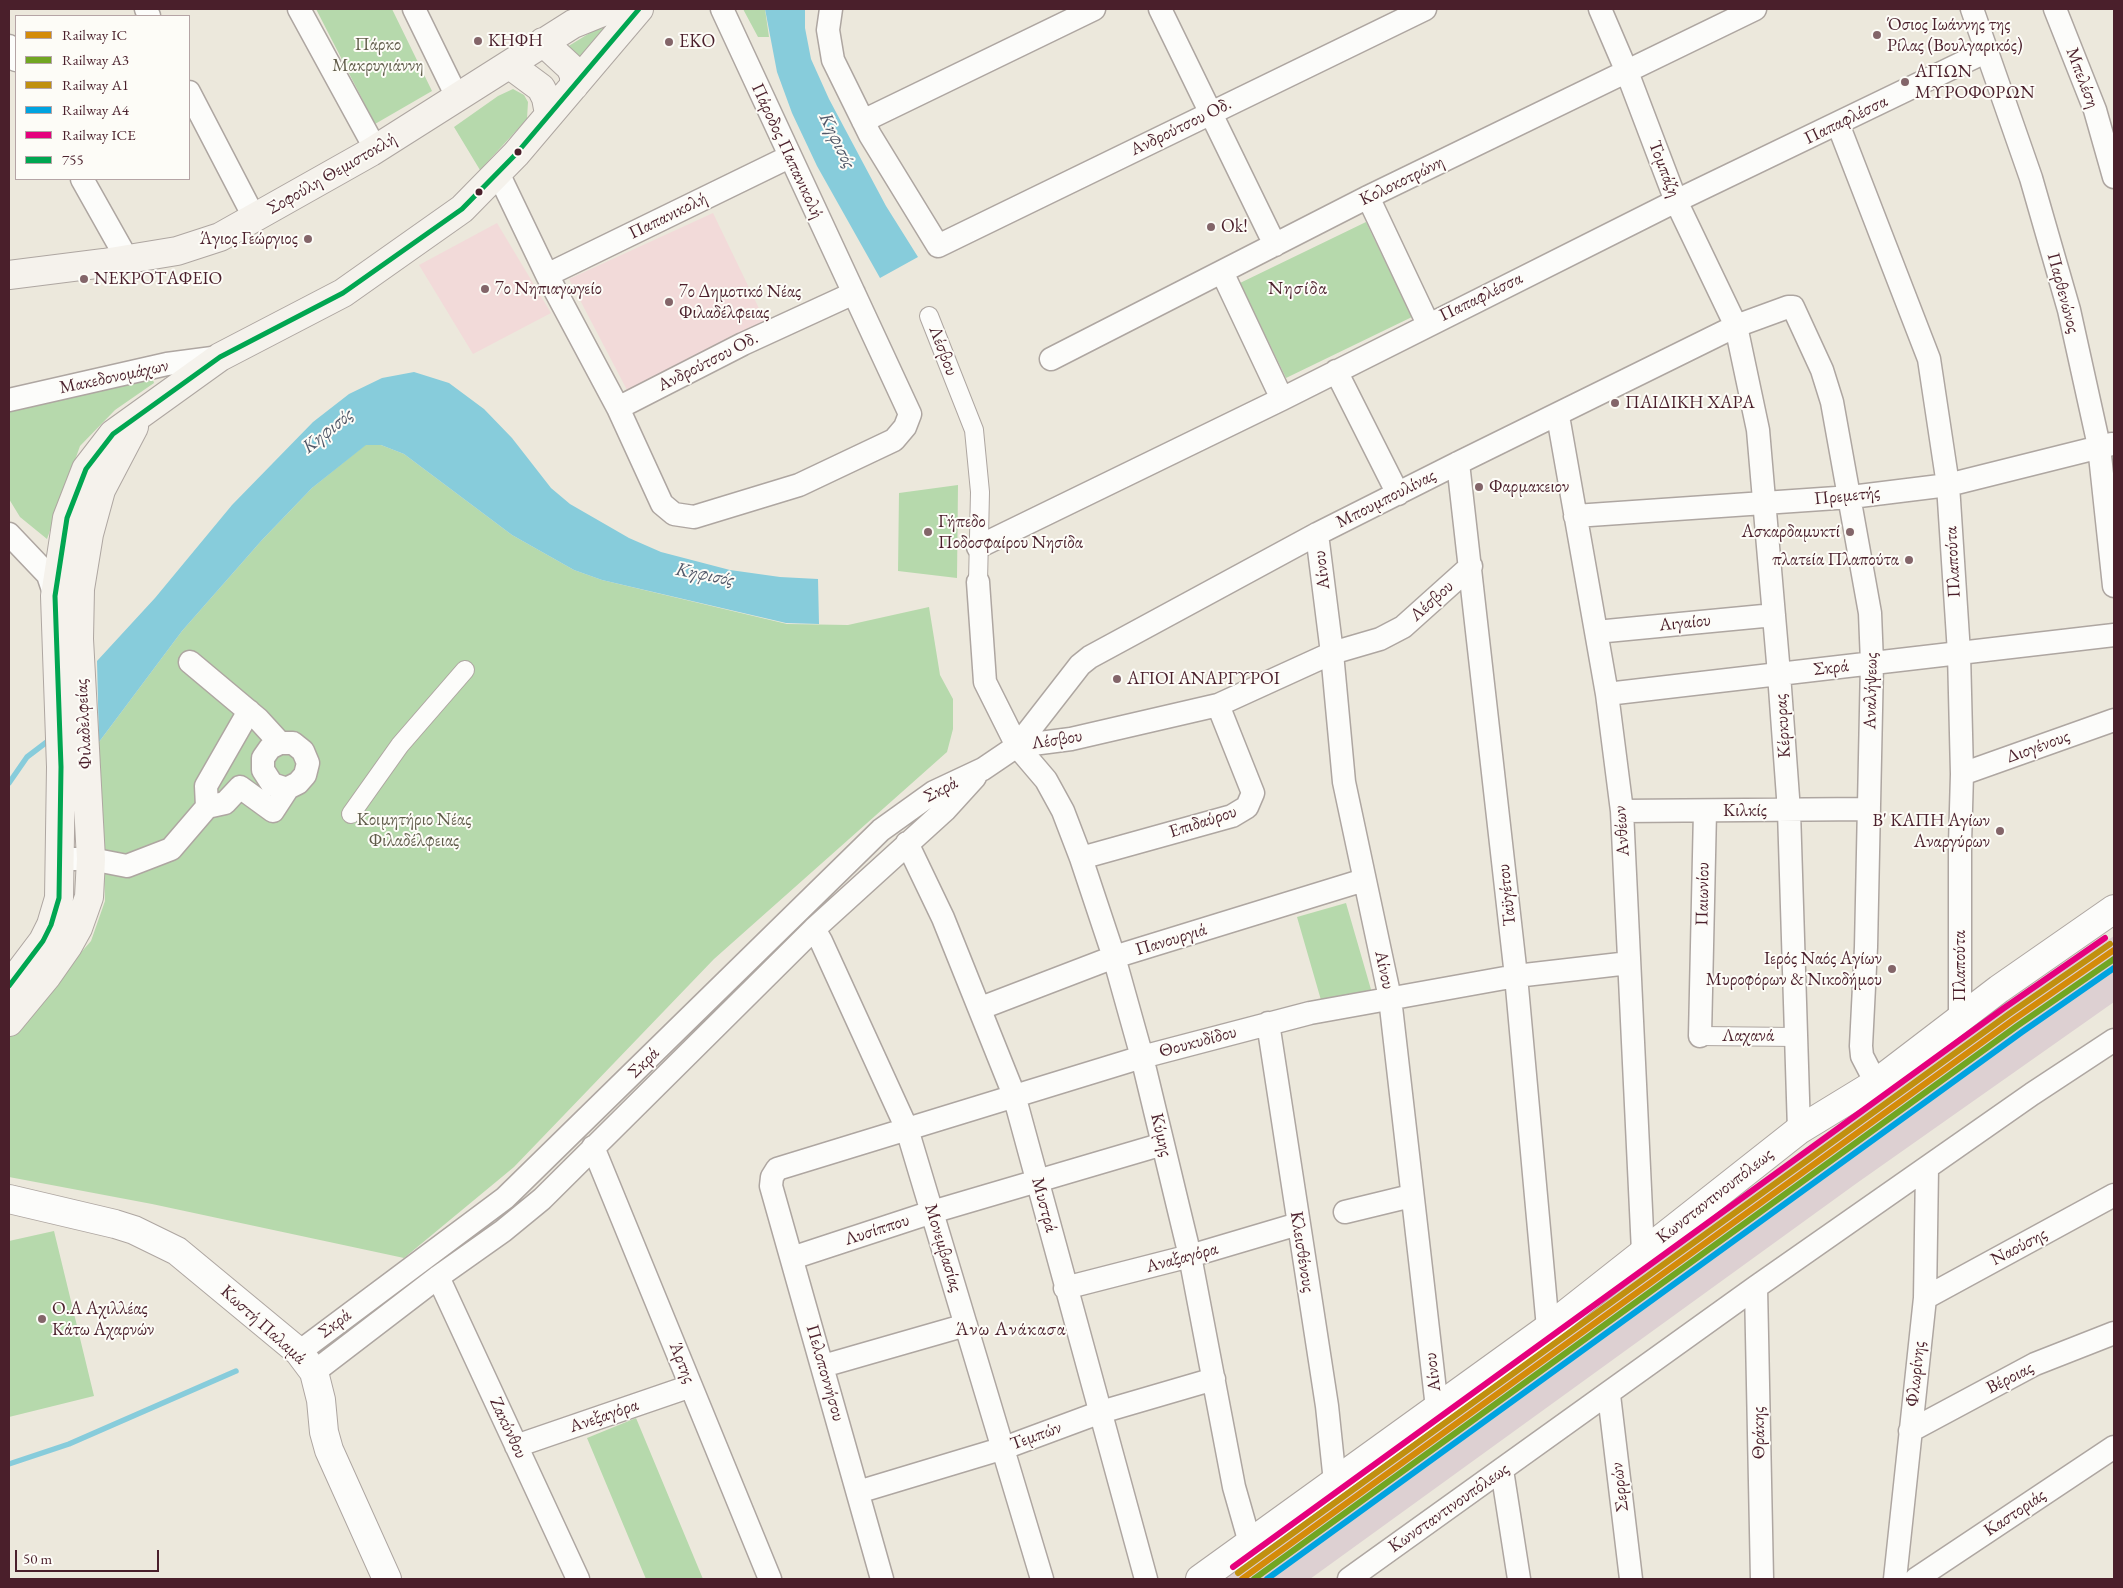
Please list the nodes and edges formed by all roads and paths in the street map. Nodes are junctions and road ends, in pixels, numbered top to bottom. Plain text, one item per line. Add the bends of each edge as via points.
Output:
1 (299, 9) edge
2 (414, 9) edge
3 (610, 9) edge
4 (639, 9) edge
5 (722, 9) edge
6 (831, 9) edge
7 (1094, 9) edge
8 (1160, 9) edge
9 (1425, 9) edge
10 (1600, 9) edge
11 (1755, 9) edge
12 (1972, 9) edge
13 (2055, 9) edge
14 (581, 16) edge
15 (543, 42) junction
16 (9, 46) edge
17 (1987, 51) junction
18 (15, 58) edge
19 (510, 65) junction
20 (1627, 72) junction
21 (574, 86) junction
22 (190, 94) edge
23 (458, 99) junction
24 (1211, 113) junction
25 (549, 114) junction
26 (863, 121) junction
27 (1838, 124) junction
28 (376, 150) junction
29 (789, 157) junction
30 (498, 173) junction
31 (2114, 177) edge
32 (83, 180) edge
33 (1368, 197) junction
34 (1676, 201) junction
35 (255, 219) junction
36 (1274, 245) junction
37 (126, 259) junction
38 (1222, 272) junction
39 (9, 275) edge
40 (547, 275) junction
41 (854, 293) junction
42 (1793, 308) joint
43 (929, 316) dead end
44 (1428, 324) junction
45 (1736, 326) junction
46 (220, 357) junction
47 (1051, 358) dead end
48 (1336, 371) junction
49 (1282, 399) junction
50 (9, 400) edge
51 (618, 408) junction
52 (142, 413) junction
53 (1558, 416) junction
54 (2107, 445) edge
55 (1458, 463) junction
56 (1948, 485) junction
57 (1398, 494) junction
58 (1851, 497) junction
59 (1765, 503) junction
60 (1575, 516) junction
61 (9, 534) edge
62 (1318, 534) junction
63 (978, 548) junction
64 (1471, 566) junction
65 (978, 582) joint
66 (2114, 586) edge
67 (55, 596) junction
68 (1774, 614) junction
69 (1596, 632) junction
70 (2114, 635) edge
71 (68, 641) junction
72 (1332, 653) junction
73 (1959, 653) junction
74 (190, 662) dead end
75 (1872, 663) junction
76 (465, 670) dead end
77 (1780, 674) junction
78 (1607, 694) junction
79 (1218, 705) junction
80 (249, 711) junction
81 (2114, 720) edge
82 (280, 743) junction
83 (1017, 746) junction
84 (73, 765) junction
85 (983, 769) junction
86 (1962, 774) junction
87 (286, 790) junction
88 (207, 807) junction
89 (1869, 809) junction
90 (1622, 811) junction
91 (1789, 811) junction
92 (1705, 812) junction
93 (352, 814) dead end
94 (907, 843) junction
95 (1082, 858) junction
96 (61, 859) junction
97 (91, 860) junction
98 (1364, 880) junction
99 (2114, 909) edge
100 (814, 929) junction
101 (1114, 957) junction
102 (1629, 963) junction
103 (1516, 976) junction
104 (9, 986) edge
105 (1390, 998) junction
106 (980, 1008) junction
107 (1960, 1018) junction
108 (9, 1022) edge
109 (1268, 1023) junction
110 (1700, 1036) joint
111 (1796, 1037) junction
112 (2114, 1040) edge
113 (1142, 1057) junction
114 (1876, 1083) junction
115 (1014, 1095) junction
116 (907, 1129) junction
117 (1800, 1130) junction
118 (1164, 1144) junction
119 (594, 1147) junction
120 (1927, 1168) junction
121 (778, 1169) joint
122 (1037, 1181) junction
123 (2114, 1195) edge
124 (1412, 1196) junction
125 (9, 1199) edge
126 (932, 1212) junction
127 (1345, 1212) dead end
128 (1298, 1224) junction
129 (1643, 1252) junction
130 (1190, 1256) junction
131 (792, 1258) junction
132 (438, 1277) junction
133 (1756, 1287) junction
134 (1066, 1288) junction
135 (1925, 1298) junction
136 (966, 1325) junction
137 (1548, 1328) junction
138 (2114, 1333) edge
139 (306, 1362) junction
140 (823, 1366) junction
141 (1214, 1379) junction
142 (691, 1386) junction
143 (1608, 1395) junction
144 (1437, 1408) junction
145 (1101, 1412) junction
146 (1910, 1431) junction
147 (516, 1446) junction
148 (2114, 1447) edge
149 (1004, 1448) junction
150 (1502, 1470) junction
151 (1335, 1482) junction
152 (858, 1492) junction
153 (1250, 1543) junction
154 (387, 1579) edge
155 (578, 1579) edge
156 (770, 1579) edge
157 (882, 1579) edge
158 (1042, 1579) edge
159 (1146, 1579) edge
160 (1200, 1579) edge
161 (1349, 1579) edge
162 (1519, 1579) edge
163 (1631, 1579) edge
164 (1762, 1579) edge
165 (1895, 1579) edge
166 (1916, 1579) edge

1 - 28 street
2 - 23 street
3 - 14 main road, Σοφούλη Θεμιστοκλή
4 - 21 main road, Φιλαδελφείας
5 - 29 street, Πάροδος Παπανικολή
6 - 26 street via 828,30 833,60
7 - 26 street
8 - 24 street
9 - 24 street, Ανδρούτσου Οδ.
10 - 20 street, Τομπάζη
11 - 20 street, Κολοκοτρώνη
12 - 17 street, Παρθενώνος
13 - 31 street, Μπελέση via 2095,110
14 - 15 main road, Σοφούλη Θεμιστοκλή
15 - 19 main road, Σοφούλη Θεμιστοκλή
15 - 21 main road via 570,68 574,74
16 - 18 street
17 - 27 street, Παπαφλέσσα
17 - 54 street, Παρθενώνος via 2031,178
19 - 23 main road, Σοφούλη Θεμιστοκλή
19 - 25 main road via 541,88
20 - 33 street, Κολοκοτρώνη
20 - 34 street, Τομπάζη
21 - 25 main road, Φιλαδελφείας
22 - 35 street
23 - 28 main road, Σοφούλη Θεμιστοκλή
24 - 26 street, Ανδρούτσου Οδ. via 938,246
24 - 36 street
25 - 30 main road, Φιλαδελφείας
27 - 34 street, Παπαφλέσσα
27 - 56 street, Πλαπούτα via 1929,359
28 - 35 main road, Σοφούλη Θεμιστοκλή
29 - 40 street, Παπανικολή
29 - 41 street, Πάροδος Παπανικολή
30 - 40 street
30 - 46 main road, Φιλαδελφείας via 462,210 343,293
32 - 37 street
33 - 36 street, Κολοκοτρώνη
33 - 44 street
34 - 44 street, Παπαφλέσσα
34 - 45 street, Τομπάζη
35 - 37 main road, Σοφούλη Θεμιστοκλή via 205,243
36 - 38 street, Κολοκοτρώνη
37 - 39 main road, Σοφούλη Θεμιστοκλή
38 - 47 street, Κολοκοτρώνη
38 - 49 street
40 - 51 street
41 - 51 street, Ανδρούτσου Οδ.
41 - 51 street, Πάροδος Παπανικολή via 910,414 905,427 894,440 799,485 694,517 674,514 662,504
42 - 45 street, Μπουμπουλίνας via 1778,309
42 - 58 street, Αναλήψεως via 1827,385
43 - 63 street, Λέσβου via 974,430 980,492
44 - 48 street, Παπαφλέσσα
45 - 53 street, Μπουμπουλίνας
45 - 59 street, Κέρκυρας via 1758,430
46 - 50 street, Μακεδονομάχων via 167,364
46 - 52 main road, Φιλαδελφείας
48 - 49 street, Παπαφλέσσα
48 - 57 street
49 - 63 street, Παπαφλέσσα
52 - 67 main road, Φιλαδελφείας via 112,434 86,469 67,518
52 - 71 main road, Φιλαδελφείας via 111,468 94,513
53 - 55 street, Μπουμπουλίνας
53 - 60 street, Ανθέων
54 - 56 street, Πρεμετής
54 - 66 street, Παρθενώνος
55 - 57 street, Μπουμπουλίνας
55 - 64 street, Ταϋγέτου
56 - 58 street, Πρεμετής
56 - 73 street, Πλαπούτα
57 - 62 street, Μπουμπουλίνας
58 - 59 street, Πρεμετής
58 - 75 street, Αναλήψεως via 1870,613
59 - 60 street, Πρεμετής
59 - 68 street, Κέρκυρας
60 - 69 street, Ανθέων
61 - 67 street via 48,575
62 - 72 street, Αίνου
62 - 83 street, Μπουμπουλίνας via 1084,660
63 - 65 street, Λέσβου
64 - 72 street, Λέσβου via 1403,627 1380,639
64 - 103 street, Ταϋγέτου
65 - 83 street, Λέσβου via 985,682
67 - 71 main road, Φιλαδελφείας
68 - 69 street, Αιγαίου
68 - 77 street, Κέρκυρας
69 - 78 street, Ανθέων
70 - 73 street, Σκρά
71 - 84 main road, Φιλαδελφείας
72 - 79 street, Λέσβου
72 - 98 street, Αίνου via 1344,782
73 - 75 street, Σκρά
73 - 86 street, Πλαπούτα
74 - 80 street
75 - 77 street, Σκρά
75 - 89 street, Αναλήψεως
76 - 93 street via 400,745
77 - 78 street, Σκρά
77 - 91 street, Κέρκυρας
78 - 90 street, Ανθέων
79 - 83 street, Λέσβου via 1071,739
79 - 95 street, Επιδαύρου via 1253,793 1247,807 1232,816
80 - 82 street
80 - 88 street via 206,786
81 - 86 street, Διογένους
82 - 87 street via 270,748 263,758 263,770 272,784
82 - 87 street via 293,743 303,751 308,763 298,784
83 - 85 street, Σκρά
83 - 95 street, Κύμης via 1046,780
84 - 96 main road, Φιλαδελφείας
84 - 97 main road, Φιλαδελφείας
85 - 94 street, Σκρά via 945,810
85 - 139 street, Σκρά via 934,792 881,830 518,1187
86 - 107 street, Πλαπούτα
87 - 88 street via 273,811 240,787 225,803
88 - 97 street via 172,849 127,866
89 - 91 street, Κιλκίς
89 - 114 street, Αναλήψεως via 1861,1046 1862,1056
90 - 92 street, Κιλκίς
90 - 102 street, Ανθέων
91 - 92 street, Κιλκίς
91 - 111 street, Κέρκυρας
92 - 110 street, Παιωνίου
94 - 100 street, Σκρά
94 - 106 street, Μυστρά via 944,918
95 - 101 street, Κύμης
96 - 97 street
96 - 104 main road, Φιλαδελφείας via 59,898 51,925
97 - 108 main road, Φιλαδελφείας via 90,897 78,928 47,976
98 - 101 street, Πανουργιά
98 - 105 street, Αίνου
99 - 107 street, Κωνσταντινουπόλεως
100 - 116 street, Μονεμβασίας
100 - 119 street, Σκρά
101 - 106 street, Πανουργιά
101 - 113 street, Κύμης
102 - 103 street, Θουκυδίδου
102 - 129 street, Ανθέων
103 - 105 street, Θουκυδίδου
103 - 137 street, Ταϋγέτου
105 - 109 street, Θουκυδίδου
105 - 124 street, Αίνου
106 - 115 street, Μυστρά
107 - 114 street, Κωνσταντινουπόλεως
109 - 113 street, Θουκυδίδου
109 - 128 street, Κλεισθένους
110 - 111 street, Λαχανά
111 - 117 street, Κέρκυρας
112 - 120 street, Κωνσταντινουπόλεως
113 - 115 street, Θουκυδίδου
113 - 118 street, Κύμης
114 - 117 street, Κωνσταντινουπόλεως
115 - 116 street, Θουκυδίδου
115 - 122 street, Μυστρά
116 - 121 street, Θουκυδίδου
116 - 126 street, Μονεμβασίας
117 - 129 street, Κωνσταντινουπόλεως
118 - 122 street, Λυσίππου
118 - 130 street, Κύμης
119 - 132 street, Σκρά via 542,1199
119 - 142 street, Άρτης
120 - 133 street, Κωνσταντινουπόλεως
120 - 135 street, Φλωρίνης
121 - 131 street, Πελοποννήσου via 772,1177 771,1186
122 - 126 street, Λυσίππου
122 - 134 street, Μυστρά
123 - 135 street, Ναούσης
124 - 127 street
124 - 144 street, Αίνου
125 - 139 street, Κωστή Παλαμά via 115,1224 177,1251
126 - 131 street, Λυσίππου
126 - 136 street, Μονεμβασίας
128 - 130 street, Αναξαγόρα
128 - 151 street, Κλεισθένους via 1327,1406
129 - 137 street, Κωνσταντινουπόλεως
130 - 134 street, Αναξαγόρα
130 - 141 street, Κύμης
131 - 140 street, Πελοποννήσου
132 - 139 street, Σκρά
132 - 147 street, Ζακύνθου
133 - 143 street, Κωνσταντινουπόλεως
133 - 164 street, Θράκης
134 - 145 street, Μυστρά
135 - 146 street, Φλωρίνης
136 - 140 street
136 - 149 street, Μονεμβασίας
137 - 144 street, Κωνσταντινουπόλεως
138 - 146 street, Βέροιας via 2035,1364
139 - 154 street, Κωστή Παλαμά via 321,1400 329,1450
140 - 152 street, Πελοποννήσου
141 - 145 street, Τεμπών
141 - 153 street, Κύμης via 1234,1487
142 - 147 street, Ανεξαγόρα
142 - 156 street, Άρτης
143 - 150 street, Κωνσταντινουπόλεως
143 - 163 street, Σερρών
144 - 151 street, Κωνσταντινουπόλεως
145 - 149 street, Τεμπών
145 - 159 street, Μυστρά
146 - 165 street, Φλωρίνης
147 - 155 street, Ζακύνθου
148 - 166 street, Καστοριάς
149 - 152 street, Τεμπών
149 - 158 street, Μονεμβασίας
150 - 161 street, Κωνσταντινουπόλεως
150 - 162 street
151 - 153 street, Κωνσταντινουπόλεως
152 - 157 street, Πελοποννήσου
153 - 160 street, Κωνσταντινουπόλεως

